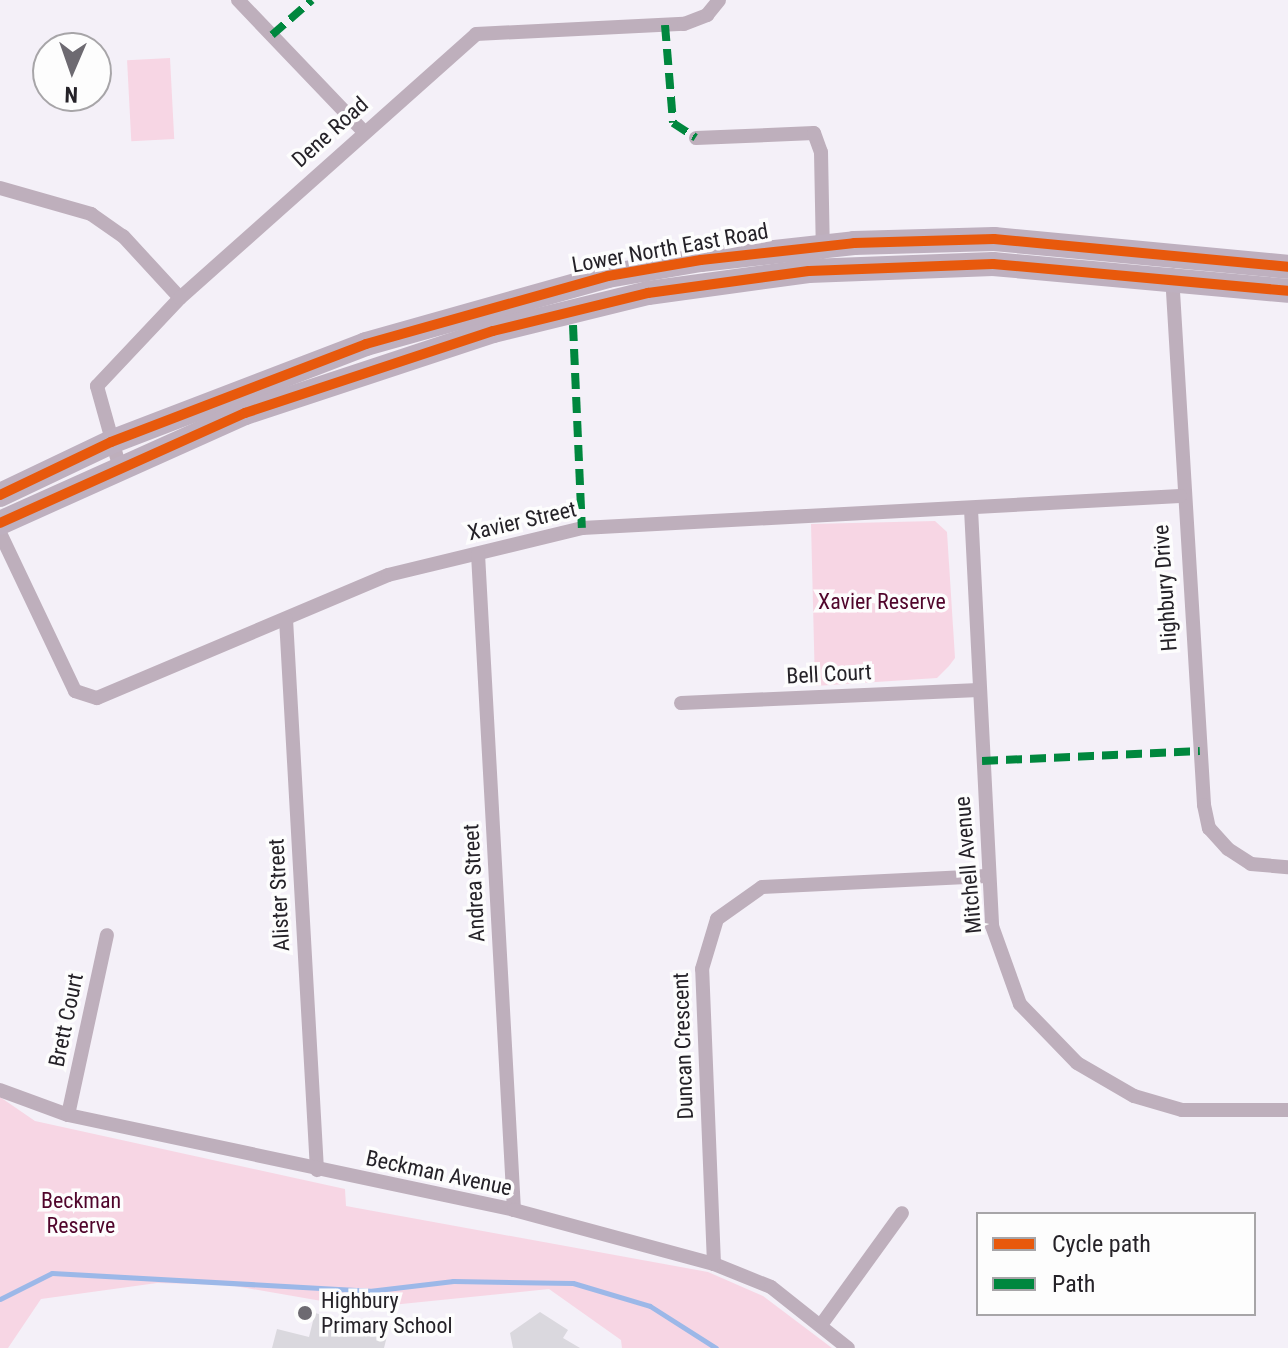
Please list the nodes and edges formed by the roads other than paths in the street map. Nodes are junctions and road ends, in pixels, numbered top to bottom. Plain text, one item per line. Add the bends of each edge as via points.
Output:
1 (238, 0) edge
2 (719, 0) edge
3 (363, 131) junction
4 (696, 138) dead end
5 (0, 188) edge
6 (823, 245) junction
7 (1171, 264) junction
8 (1288, 267) edge
9 (825, 270) junction
10 (1288, 291) edge
11 (180, 298) junction
12 (115, 453) junction
13 (0, 495) edge
14 (1180, 496) junction
15 (971, 509) junction
16 (0, 523) edge
17 (0, 533) edge
18 (478, 554) junction
19 (286, 619) junction
20 (979, 690) junction
21 (681, 703) dead end
22 (1288, 867) edge
23 (987, 876) junction
24 (107, 935) dead end
25 (0, 1090) edge
26 (1288, 1110) edge
27 (68, 1115) junction
28 (317, 1170) junction
29 (514, 1210) junction
30 (902, 1213) dead end
31 (714, 1264) junction
32 (821, 1325) junction
33 (848, 1348) edge

1 - 3 street
2 - 3 street, Dene Road via 707,15 684,24 476,34
3 - 11 street, Dene Road
4 - 6 street via 814,133 821,152
5 - 11 street via 91,214 123,236
6 - 7 main road, Lower North East Road via 994,239
6 - 9 street
6 - 12 main road, Lower North East Road via 608,276 486,308 366,344
7 - 8 main road, Lower North East Road
7 - 9 main road, Lower North East Road
7 - 10 main road, Lower North East Road
7 - 14 street, Highbury Drive
9 - 12 main road, Lower North East Road via 648,293 493,331
11 - 12 street, Dene Road via 97,386
12 - 13 main road, Lower North East Road
12 - 16 main road, Lower North East Road
14 - 15 street, Xavier Street
14 - 22 street, Highbury Drive via 1209,828 1251,864
15 - 18 street, Xavier Street via 582,528
15 - 20 street, Mitchell Avenue
17 - 19 street, Xavier Street via 75,691 97,698
18 - 19 street, Xavier Street via 388,575
18 - 29 street, Andrea Street
19 - 28 street, Alister Street
20 - 21 street, Bell Court
20 - 23 street, Mitchell Avenue
23 - 26 street, Mitchell Avenue via 1003,972 1044,1036 1077,1063 1103,1082 1182,1110
23 - 31 street, Duncan Crescent via 762,887 717,919 702,969
24 - 27 street, Brett Court
25 - 27 street, Beckman Avenue
27 - 28 street, Beckman Avenue
28 - 29 street, Beckman Avenue
29 - 31 street, Beckman Avenue
30 - 32 street
31 - 32 street, Beckman Avenue via 771,1287
32 - 33 street, Beckman Avenue

